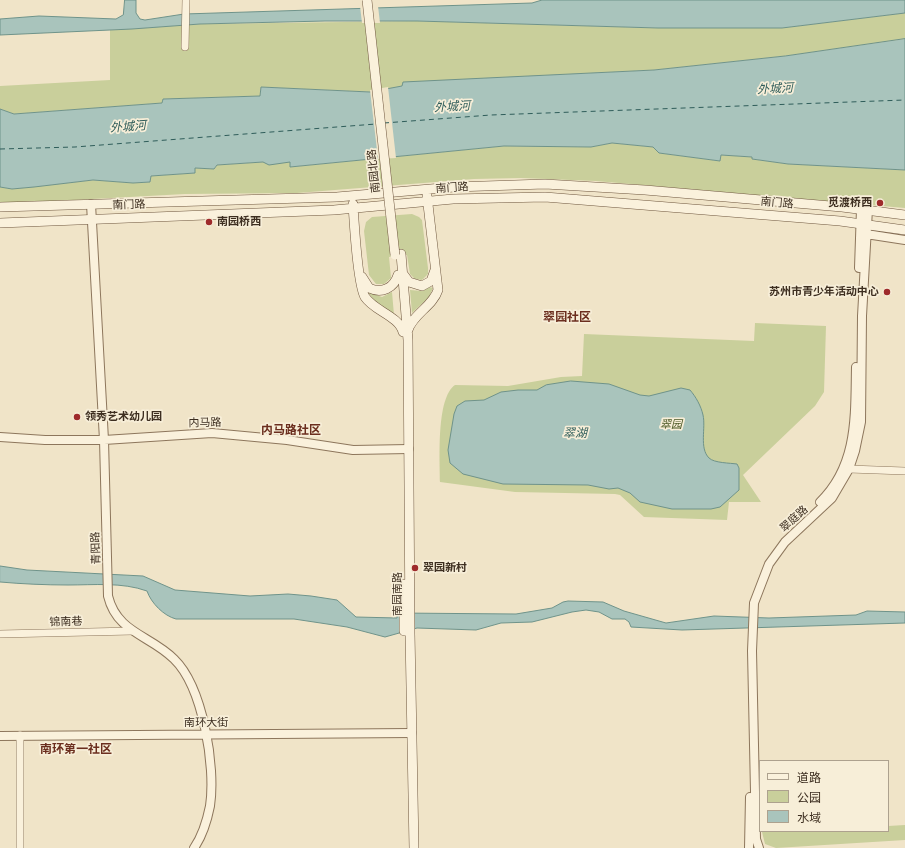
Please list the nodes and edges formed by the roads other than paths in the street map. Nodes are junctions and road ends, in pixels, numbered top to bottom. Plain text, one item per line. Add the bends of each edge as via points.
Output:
1 (186, 0) edge
2 (367, 0) edge
3 (373, 0) edge
4 (185, 47) dead end
5 (426, 189) junction
6 (352, 196) junction
7 (428, 202) junction
8 (91, 204) junction
9 (0, 207) edge
10 (353, 209) junction
11 (865, 209) junction
12 (905, 215) edge
13 (92, 219) junction
14 (0, 223) edge
15 (864, 223) junction
16 (905, 230) edge
17 (866, 234) junction
18 (905, 240) edge
19 (398, 254) junction
20 (436, 265) junction
21 (360, 272) junction
22 (400, 274) junction
23 (405, 336) junction
24 (0, 437) edge
25 (104, 440) junction
26 (406, 449) junction
27 (849, 469) junction
28 (905, 471) edge
29 (750, 615) junction
30 (133, 631) junction
31 (749, 632) junction
32 (0, 634) edge
33 (409, 733) junction
34 (205, 734) junction
35 (20, 735) junction
36 (0, 736) edge
37 (20, 848) edge
38 (194, 848) edge
39 (409, 848) edge
40 (414, 848) edge
41 (749, 848) edge
42 (759, 848) edge

1 - 4 street
2 - 19 main road, 南园北路, bridge
3 - 19 main road, 南园北路
5 - 6 main road, 南门路
5 - 7 main road
5 - 11 main road, 南门路 via 516,184 579,185
6 - 8 main road, 南门路
6 - 10 main road
7 - 10 main road, 南门路
7 - 15 main road, 南门路 via 501,197 577,198
7 - 20 main road
8 - 9 main road, 南门路
8 - 13 street, 青阳路
10 - 13 main road, 南门路
10 - 21 main road
11 - 12 main road, 南门路
11 - 15 street, 翠庭路
13 - 14 main road, 南门路
13 - 25 street, 青阳路
15 - 16 main road, 南门路
15 - 17 street, 翠庭路
15 - 29 street, 翠庭路 via 855,425 849,453 844,469 825,497 782,538 764,563 752,590
17 - 18 street
17 - 27 street, 翠庭路 via 861,422
19 - 22 main road, 南园北路
20 - 22 main road via 433,278 424,286 412,284
20 - 23 main road via 436,294 411,324
21 - 22 main road via 366,285 378,290 392,286
21 - 23 main road via 365,297 374,307 398,323
22 - 23 main road, 南园北路
23 - 26 main road, 南园南路
24 - 25 street, 内马路
25 - 26 street, 内马路 via 212,433 287,440 353,450
25 - 30 street, 青阳路 via 108,596 114,614
26 - 33 main road, 南园南路
27 - 28 street
27 - 29 street, 翠庭路 via 832,498 785,542 769,564
29 - 31 street, 翠庭路
30 - 32 street, 锦南巷
30 - 34 street, 青阳路 via 162,649 182,667 190,679 202,711
31 - 41 street, 翠庭路
31 - 42 street, 翠庭路 via 756,838
33 - 34 street, 南环大街
33 - 39 main road, 南园南路
33 - 40 main road, 南园南路
34 - 35 street, 南环大街
34 - 38 street, 青阳路 via 209,758 210,804 200,839
35 - 36 street, 南环大街
35 - 37 street

